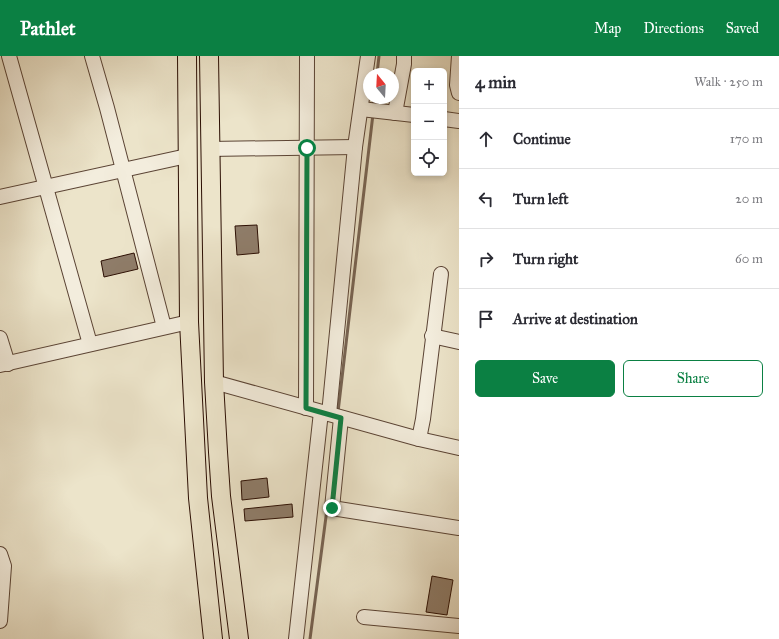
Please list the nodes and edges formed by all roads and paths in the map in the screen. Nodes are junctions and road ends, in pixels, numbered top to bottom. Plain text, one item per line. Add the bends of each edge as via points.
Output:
1 (9, 56) edge
2 (92, 56) edge
3 (187, 56) edge
4 (208, 56) edge
5 (307, 56) edge
6 (368, 56) edge
7 (404, 56) edge
8 (459, 56) edge
9 (459, 93) edge
10 (369, 110) junction
11 (396, 113) junction
12 (411, 115) edge
13 (447, 119) edge
14 (459, 121) edge
15 (355, 147) junction
16 (307, 148) junction
17 (209, 149) junction
18 (187, 156) junction
19 (123, 170) junction
20 (46, 187) junction
21 (0, 197) edge
22 (441, 274) dead end
23 (189, 322) junction
24 (164, 327) junction
25 (432, 336) junction
26 (0, 338) edge
27 (459, 342) edge
28 (90, 344) junction
29 (4, 365) edge
30 (214, 382) junction
31 (306, 408) junction
32 (333, 416) junction
33 (419, 439) junction
34 (459, 448) edge
35 (459, 528) edge
36 (0, 554) edge
37 (364, 617) dead end
38 (0, 621) edge
39 (459, 626) edge
40 (213, 639) edge
41 (239, 639) edge
42 (296, 639) edge
43 (456, 639) edge

1 - 20 street
2 - 19 street
3 - 18 main road
4 - 17 main road
5 - 16 street
6 - 10 street
7 - 11 street
8 - 9 street
10 - 11 street
10 - 15 street
11 - 12 street
13 - 14 street
15 - 16 street
15 - 32 street
16 - 17 street
16 - 31 street
17 - 30 main road
18 - 19 street
18 - 23 main road
19 - 20 street
19 - 24 street
20 - 21 street
20 - 28 street
22 - 25 street
23 - 24 street
23 - 40 main road via 198,498
24 - 28 street
25 - 27 street
25 - 33 street
26 - 29 street
28 - 29 street
30 - 31 street
30 - 41 main road via 221,496
31 - 32 street
32 - 33 street
32 - 35 street via 332,508
32 - 42 street
33 - 34 street
36 - 38 street via 4,566
37 - 39 street
39 - 43 street

